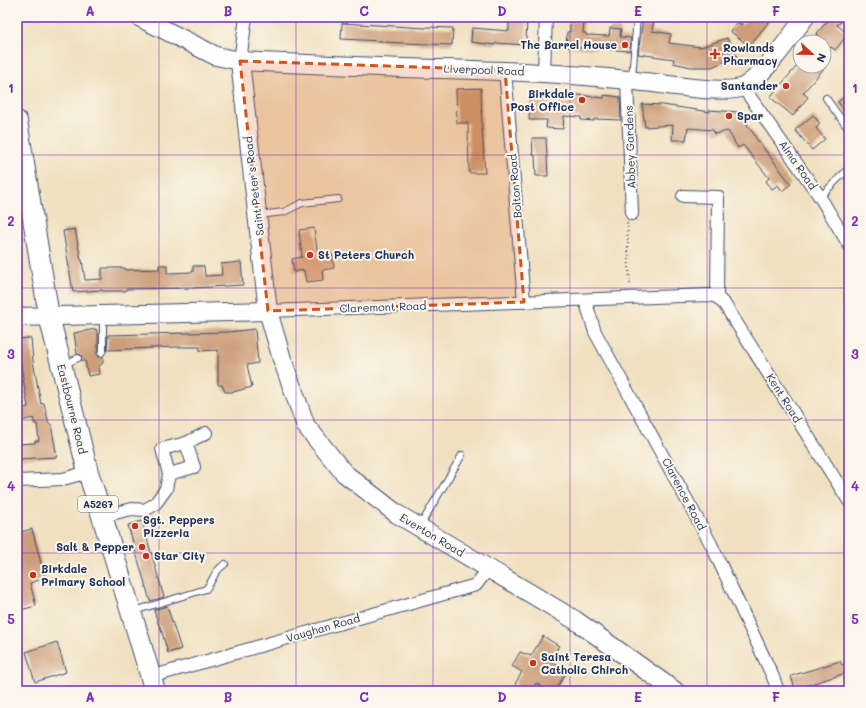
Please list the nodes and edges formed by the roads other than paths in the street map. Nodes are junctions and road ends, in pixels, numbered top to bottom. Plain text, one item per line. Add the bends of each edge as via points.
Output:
1 (139, 17) edge
2 (246, 17) edge
3 (546, 17) edge
4 (637, 17) edge
5 (805, 17) edge
6 (240, 61) junction
7 (505, 70) junction
8 (544, 72) junction
9 (630, 80) junction
10 (743, 87) junction
11 (826, 98) dead end
12 (17, 121) edge
13 (849, 130) edge
14 (849, 168) edge
15 (683, 196) dead end
16 (820, 197) junction
17 (338, 199) dead end
18 (632, 214) road end
19 (257, 215) junction
20 (849, 245) edge
21 (717, 297) junction
22 (585, 300) junction
23 (524, 302) junction
24 (268, 311) junction
25 (103, 314) junction
26 (49, 316) junction
27 (17, 317) edge
28 (101, 353) dead end
29 (206, 433) dead end
30 (186, 443) junction
31 (462, 455) dead end
32 (88, 472) junction
33 (169, 474) junction
34 (17, 481) edge
35 (849, 501) edge
36 (102, 516) junction
37 (420, 528) junction
38 (225, 564) dead end
39 (488, 569) junction
40 (131, 612) junction
41 (152, 684) edge
42 (675, 691) edge
43 (778, 691) edge

1 - 6 main road, Liverpool Road via 216,56
2 - 6 street
3 - 8 street
4 - 9 lane
5 - 10 main road via 769,64
6 - 7 main road, Liverpool Road
6 - 19 main road, Saint Peter's Road
7 - 8 main road, Liverpool Road
7 - 23 street, Bolton Road
8 - 9 main road, Liverpool Road
9 - 10 main road, Liverpool Road via 719,90
9 - 18 street, Abbey Gardens
10 - 16 street, Alma Road
11 - 13 lane
12 - 26 main road, Eastbourne Road / A5267
14 - 16 lane
15 - 21 street via 718,197
16 - 20 street, Alma Road
17 - 19 lane via 302,203 284,212
19 - 24 main road, Saint Peter's Road
21 - 22 street, Claremont Road via 709,295
21 - 35 street, Kent Road via 726,305
22 - 23 street, Claremont Road
22 - 43 street, Clarence Road via 595,332 711,544
23 - 24 street, Claremont Road
24 - 25 main road, Claremont Road
24 - 37 main road, Everton Road via 306,426 344,473 397,514
25 - 26 main road, Claremont Road
25 - 28 lane
26 - 27 main road, Claremont Road
26 - 32 main road, Eastbourne Road / A5267 via 70,362
29 - 30 street
30 - 33 street via 162,449
30 - 33 street via 194,467
31 - 37 lane
32 - 34 street via 63,479
32 - 36 main road, Eastbourne Road / A5267
33 - 36 street via 166,489 155,504 145,510 132,509
36 - 40 main road, Eastbourne Road / A5267
37 - 39 main road, Everton Road
38 - 40 lane via 217,570 206,589
39 - 41 street, Vaughan Road via 476,585
39 - 42 main road, Everton Road via 575,620
40 - 41 main road, Eastbourne Road / A5267

